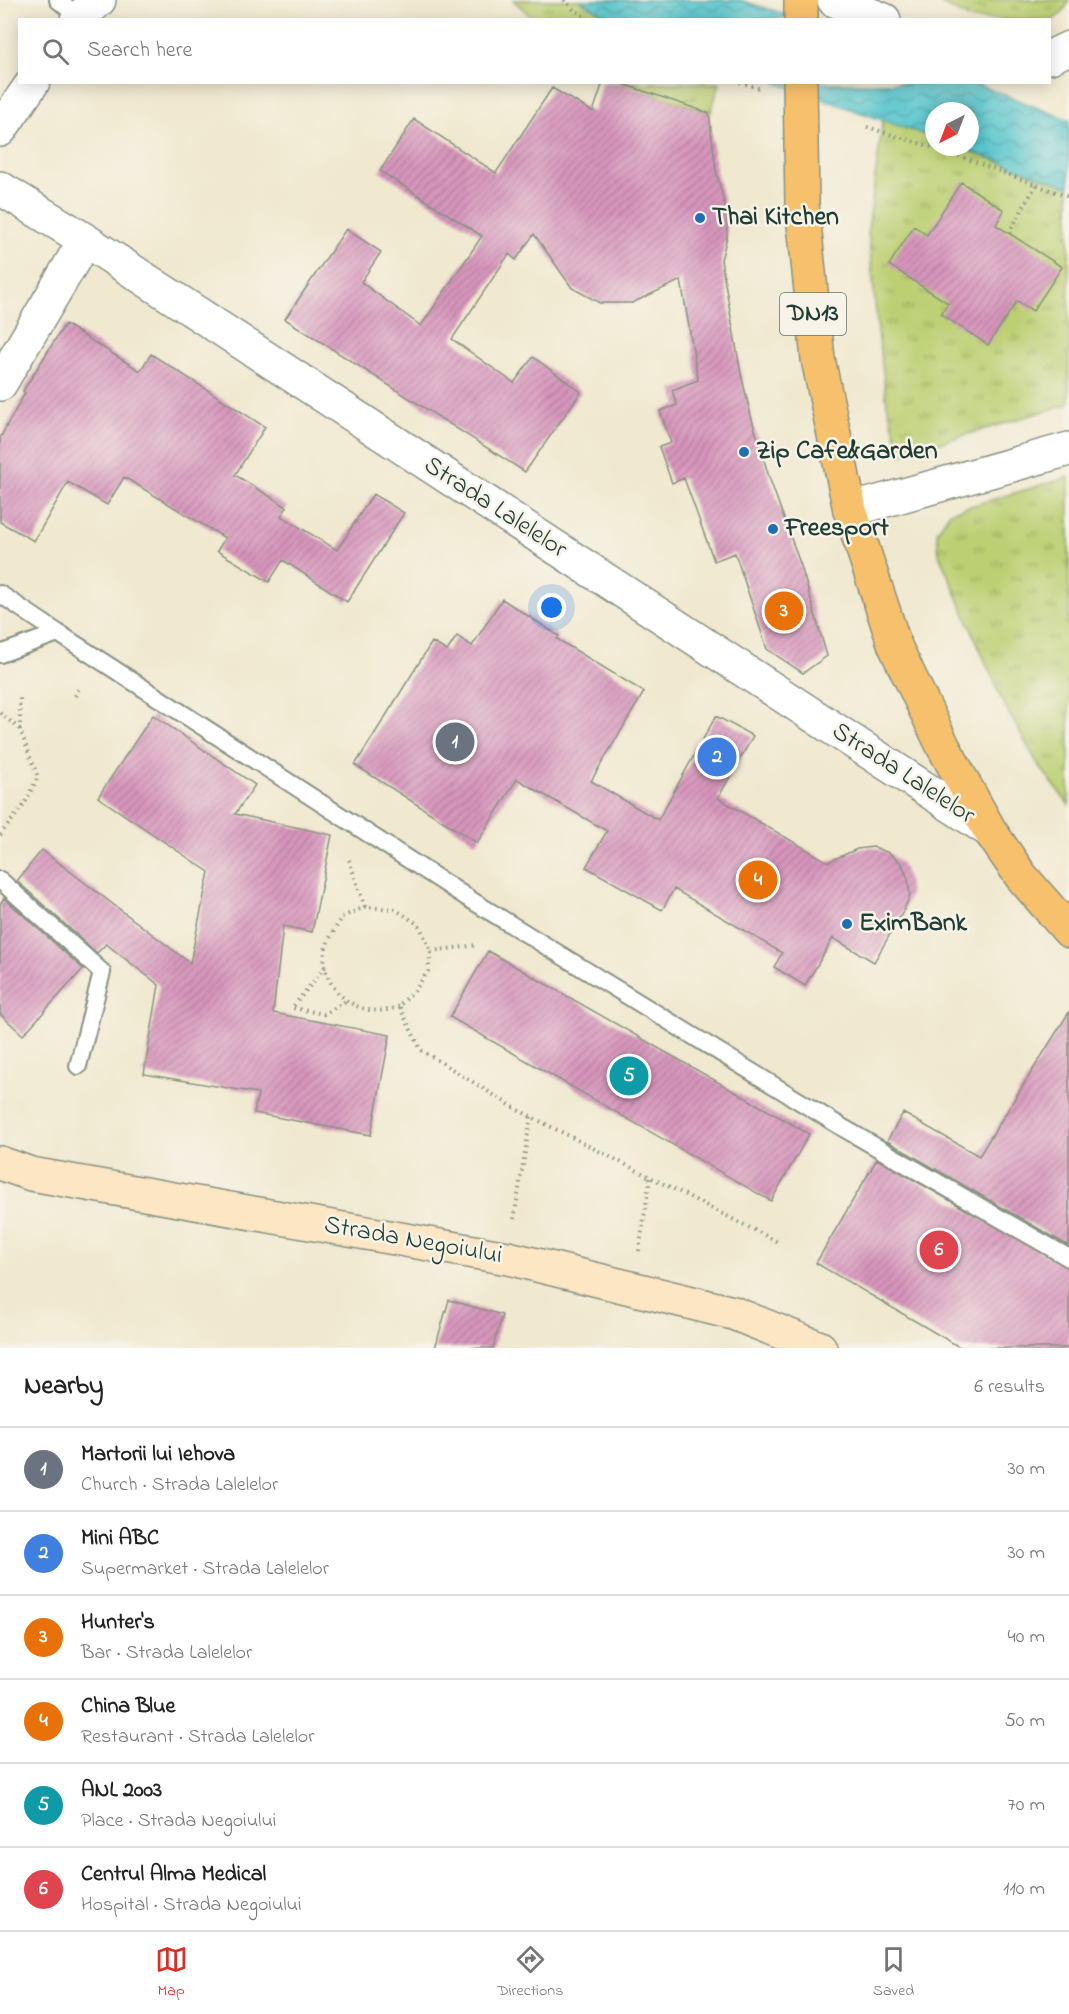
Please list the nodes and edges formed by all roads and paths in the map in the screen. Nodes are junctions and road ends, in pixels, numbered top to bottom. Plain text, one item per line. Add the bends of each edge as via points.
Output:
1 (564, 0) edge
2 (801, 0) edge
3 (834, 0) edge
4 (587, 18) edge
5 (801, 18) edge
6 (879, 18) edge
7 (1069, 48) edge
8 (1051, 57) edge
9 (32, 84) edge
10 (746, 84) edge
11 (761, 89) dead end
12 (800, 98) edge
13 (867, 127) dead end
14 (0, 130) edge
15 (1036, 184) junction
16 (0, 188) edge
17 (1069, 197) edge
18 (1009, 233) dead end
19 (85, 240) junction
20 (0, 384) edge
21 (1069, 449) edge
22 (850, 510) junction
23 (0, 594) edge
24 (58, 633) junction
25 (0, 654) edge
26 (20, 695) dead end
27 (0, 713) edge
28 (20, 730) junction
29 (990, 831) junction
30 (0, 835) edge
31 (0, 880) edge
32 (1069, 931) edge
33 (477, 945) dead end
34 (431, 951) junction
35 (326, 966) junction
36 (346, 1001) junction
37 (399, 1006) junction
38 (78, 1066) dead end
39 (531, 1116) junction
40 (0, 1163) edge
41 (650, 1178) junction
42 (778, 1242) dead end
43 (508, 1258) junction
44 (1069, 1258) edge
45 (633, 1288) junction
46 (820, 1348) edge

1 - 4 path
2 - 5 main road
3 - 6 street
7 - 8 street
9 - 14 street
10 - 11 path
12 - 22 main road, DN13 via 802,204 818,359
13 - 15 path
15 - 17 path
15 - 18 path
16 - 19 street, Strada Lalelelor
19 - 20 street
19 - 29 street, Strada Lalelelor
21 - 22 street
22 - 29 main road, DN13 via 895,646
23 - 24 lane
24 - 25 lane
24 - 44 lane via 471,900 845,1129
26 - 28 path
27 - 28 path
28 - 30 path via 38,777 24,805
29 - 32 main road, DN13 via 1020,876
31 - 38 lane via 102,972
33 - 34 path
34 - 35 path via 419,926 395,909 365,907 342,917 325,950
34 - 37 path via 428,971
35 - 36 path via 326,977
35 - 36 path via 292,1008 324,1014
36 - 37 path via 368,1011
37 - 39 path via 421,1050
39 - 41 path
39 - 43 path
40 - 43 street, Strada Negoiului via 31,1174
41 - 42 path
41 - 45 path
43 - 45 street, Strada Negoiului
45 - 46 street, Strada Negoiului via 733,1313

